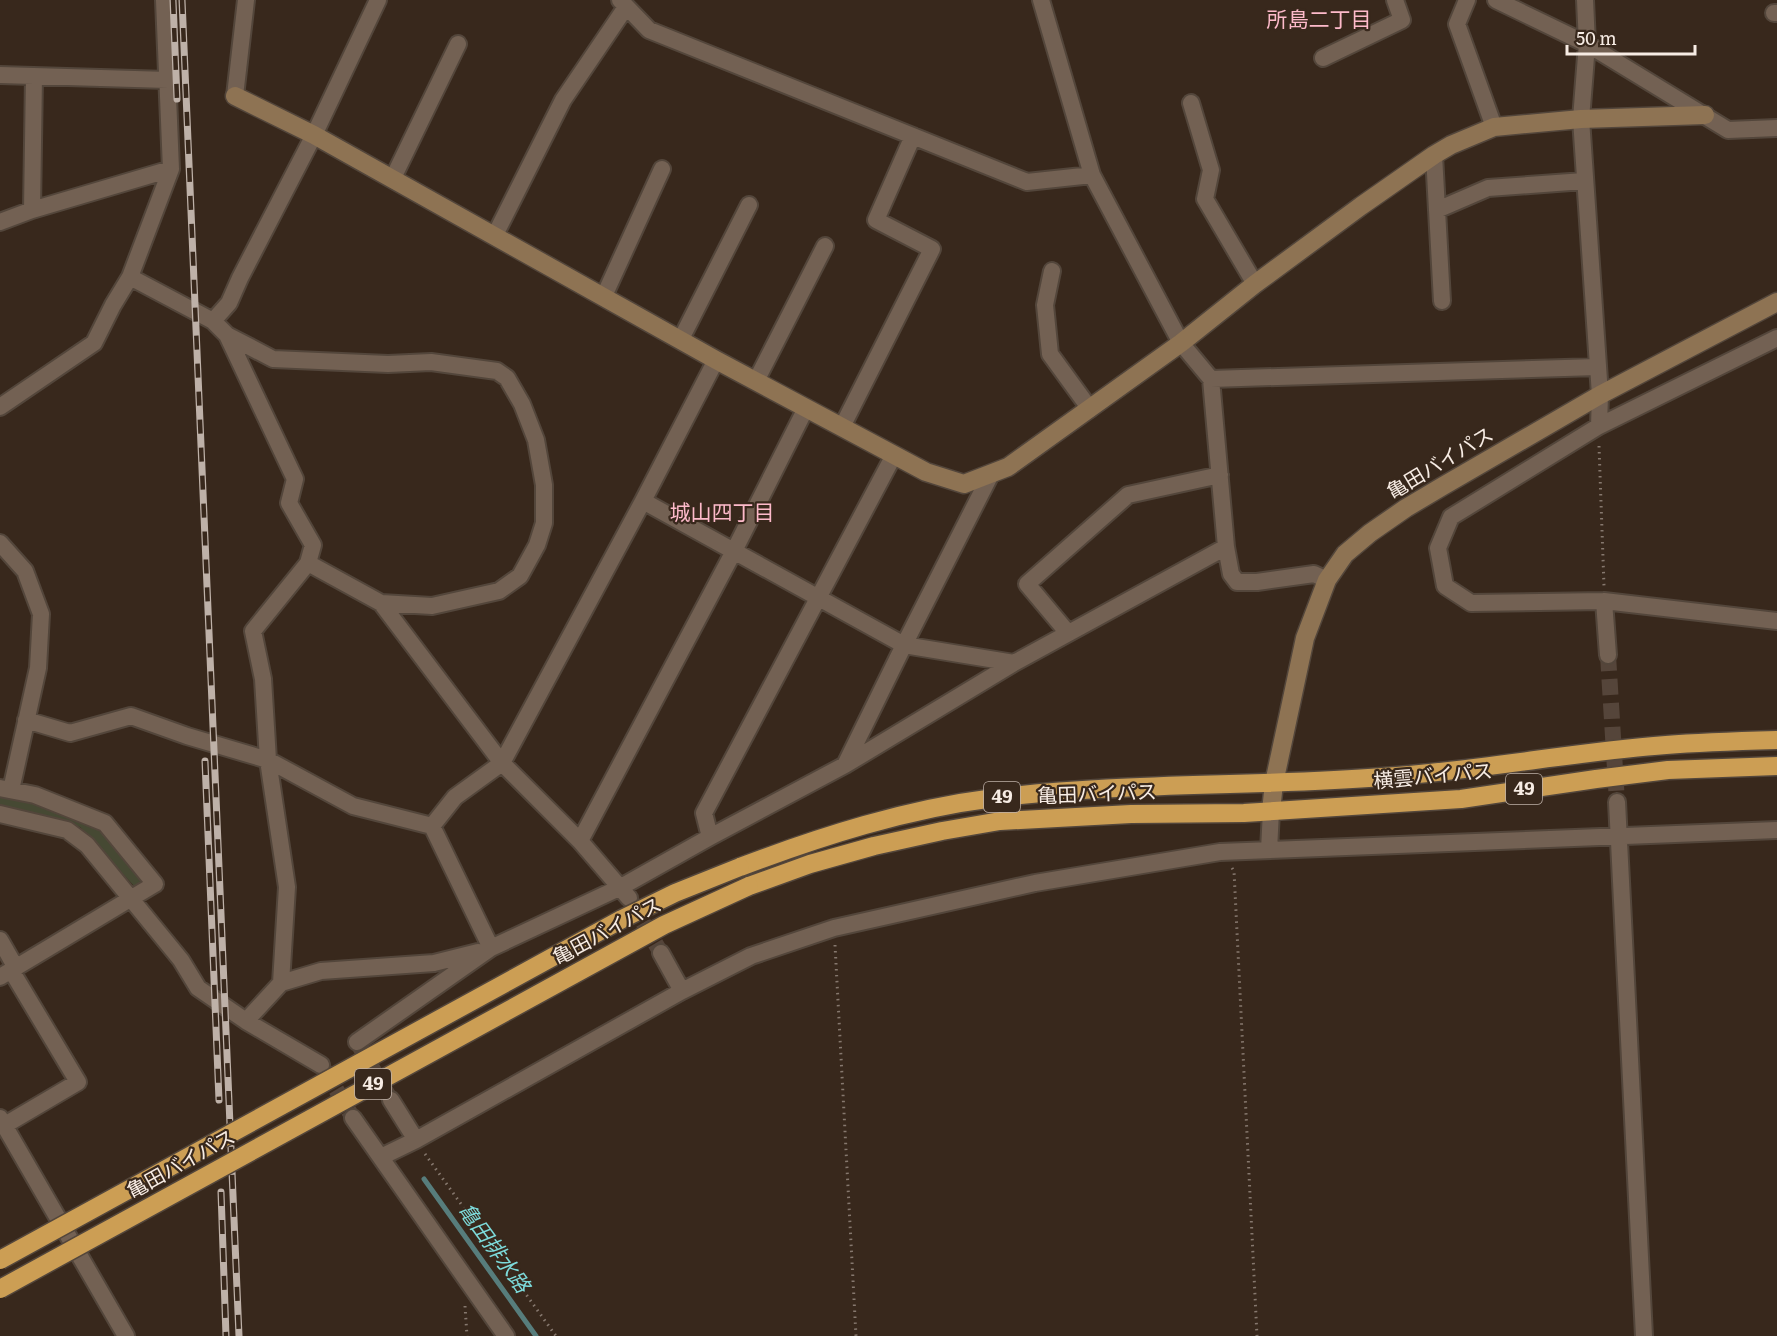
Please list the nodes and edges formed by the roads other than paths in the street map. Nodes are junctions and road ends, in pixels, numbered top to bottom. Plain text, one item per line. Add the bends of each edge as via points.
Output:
1 (164, 0) edge
2 (246, 0) edge
3 (378, 0) edge
4 (1041, 0) edge
5 (1395, 0) edge
6 (1467, 0) edge
7 (1496, 0) edge
8 (1585, 0) edge
9 (623, 3) edge
10 (458, 44) dead end
11 (1587, 44) junction
12 (1323, 58) dead end
13 (0, 75) edge
14 (34, 76) junction
15 (168, 80) junction
16 (235, 96) joint
17 (1191, 103) dead end
18 (1705, 115) junction
19 (1581, 119) junction
20 (1494, 127) junction
21 (1777, 128) edge
22 (314, 135) junction
23 (913, 136) junction
24 (1434, 155) junction
25 (171, 169) junction
26 (662, 170) dead end
27 (1092, 175) junction
28 (393, 178) junction
29 (1584, 181) junction
30 (749, 205) dead end
31 (32, 210) junction
32 (1437, 210) junction
33 (0, 222) edge
34 (495, 235) junction
35 (825, 246) dead end
36 (1052, 271) dead end
37 (130, 277) junction
38 (1255, 284) junction
39 (604, 296) junction
40 (1442, 301) dead end
41 (1777, 302) edge
42 (213, 321) junction
43 (227, 335) junction
44 (1777, 338) edge
45 (681, 339) junction
46 (1181, 343) junction
47 (716, 360) junction
48 (1597, 368) junction
49 (1211, 379) junction
50 (756, 381) junction
51 (1600, 395) junction
52 (0, 407) edge
53 (806, 408) junction
54 (1090, 409) junction
55 (1599, 426) junction
56 (842, 427) junction
57 (894, 455) junction
58 (991, 474) junction
59 (1220, 476) junction
60 (643, 501) junction
61 (0, 543) edge
62 (1226, 547) junction
63 (734, 551) junction
64 (308, 563) junction
65 (1327, 580) junction
66 (819, 598) junction
67 (1604, 601) junction
68 (381, 603) junction
69 (1777, 621) edge
70 (1068, 633) junction
71 (904, 645) junction
72 (1608, 655) tunnel mouth
73 (1014, 663) junction
74 (26, 720) junction
75 (1777, 740) edge
76 (268, 760) junction
77 (502, 763) junction
78 (845, 765) junction
79 (1777, 766) edge
80 (1274, 783) junction
81 (5, 789) edge
82 (1617, 802) tunnel mouth
83 (1271, 810) junction
84 (0, 814) edge
85 (432, 826) junction
86 (1777, 830) edge
87 (1619, 835) junction
88 (710, 837) junction
89 (580, 842) junction
90 (1269, 850) junction
91 (625, 893) junction
92 (130, 897) junction
93 (0, 940) edge
94 (491, 948) junction
95 (661, 953) tunnel mouth
96 (9, 972) edge
97 (281, 983) junction
98 (682, 991) junction
99 (246, 1021) junction
100 (357, 1042) dead end
101 (321, 1065) tunnel mouth
102 (391, 1100) tunnel mouth
103 (353, 1118) tunnel mouth
104 (2, 1122) edge
105 (416, 1140) junction
106 (381, 1157) junction
107 (0, 1260) edge
108 (0, 1289) edge
109 (126, 1336) edge
110 (506, 1336) edge
111 (1644, 1336) edge

1 - 15 street
2 - 16 street
3 - 22 street
4 - 27 street
5 - 12 street via 1402,20
6 - 20 street via 1457,24
7 - 11 street
8 - 11 street
9 - 23 street via 649,30
9 - 34 street via 563,100
10 - 28 street
11 - 18 street
11 - 19 street
13 - 14 street
14 - 15 street
14 - 31 street
15 - 25 street
16 - 22 street
17 - 38 street via 1211,170 1205,199
18 - 19 street
18 - 21 street via 1728,130
19 - 20 street
19 - 29 street
20 - 24 street
22 - 28 street
22 - 42 street via 229,303
23 - 27 street via 1027,182
23 - 56 street via 876,220 932,249
24 - 32 street
24 - 38 street
25 - 31 street
25 - 37 street
26 - 39 street
27 - 46 street
28 - 34 street
29 - 32 street via 1488,188
29 - 48 street
30 - 45 street
31 - 33 street
32 - 40 street
34 - 39 street
35 - 50 street
36 - 54 street via 1045,305 1050,354
37 - 42 street
37 - 52 street via 94,343
38 - 46 street
39 - 45 street
41 - 51 street, 亀田バイパス
42 - 43 street
43 - 64 street via 295,479 289,502 313,545
43 - 68 street via 273,359 431,362 497,371 507,378 522,404 536,440 544,485 544,523 520,576 499,591 432,606
44 - 55 street
45 - 47 street
46 - 49 street
46 - 54 street
47 - 50 street
47 - 60 street
48 - 49 street
48 - 51 street
49 - 59 street
50 - 53 street
51 - 55 street
51 - 65 street, 亀田バイパス via 1406,508 1346,554
53 - 56 street
53 - 63 street
54 - 58 street via 1008,467
55 - 67 street via 1451,517 1438,548 1445,586 1471,603
56 - 57 street
57 - 58 street via 926,472 964,484
57 - 66 street
58 - 71 street
59 - 62 street
59 - 70 street via 1128,495 1027,584
60 - 63 street
60 - 77 street
61 - 74 street via 26,571 41,614 38,668
62 - 65 street via 1231,574 1237,582 1314,574
62 - 70 street
63 - 66 street
63 - 89 street
64 - 68 street
64 - 76 street via 253,632 263,679
65 - 80 street, 亀田バイパス via 1305,638
66 - 71 street
66 - 88 street via 704,813
67 - 69 street
67 - 72 street
68 - 77 street
70 - 73 street
71 - 73 street
71 - 78 street
73 - 78 street
74 - 76 street via 70,733 131,716
74 - 81 street
75 - 80 highway, 横雲バイパス / 49 via 1665,745 1457,771
76 - 85 street via 352,806
76 - 97 street via 287,887
77 - 85 street via 455,797
77 - 89 street
78 - 88 street
79 - 83 highway, 横雲バイパス / 49 via 1658,772 1461,799
80 - 83 street, 亀田バイパス
80 - 107 highway, 亀田バイパス / 49, bridge via 1049,792 993,798 866,824 797,845 675,893 622,919
81 - 92 street via 35,795 105,823 155,884
82 - 87 street
83 - 90 street
83 - 108 highway, 亀田バイパス / 49, bridge via 1000,821 874,846 749,886 664,925
84 - 92 street via 67,830 87,845
85 - 94 street
86 - 87 street
87 - 90 street
87 - 111 street
88 - 91 street
89 - 91 street
90 - 98 street via 1220,852 1035,883 834,928 751,956
91 - 94 street
92 - 96 street
92 - 99 street via 181,960 198,988
93 - 96 street
94 - 97 street via 434,963 321,970
94 - 100 street
95 - 98 street
96 - 104 street via 78,1082
97 - 99 street
98 - 105 street
99 - 101 street
102 - 105 street
103 - 106 street
104 - 109 street
105 - 106 street
106 - 110 street

